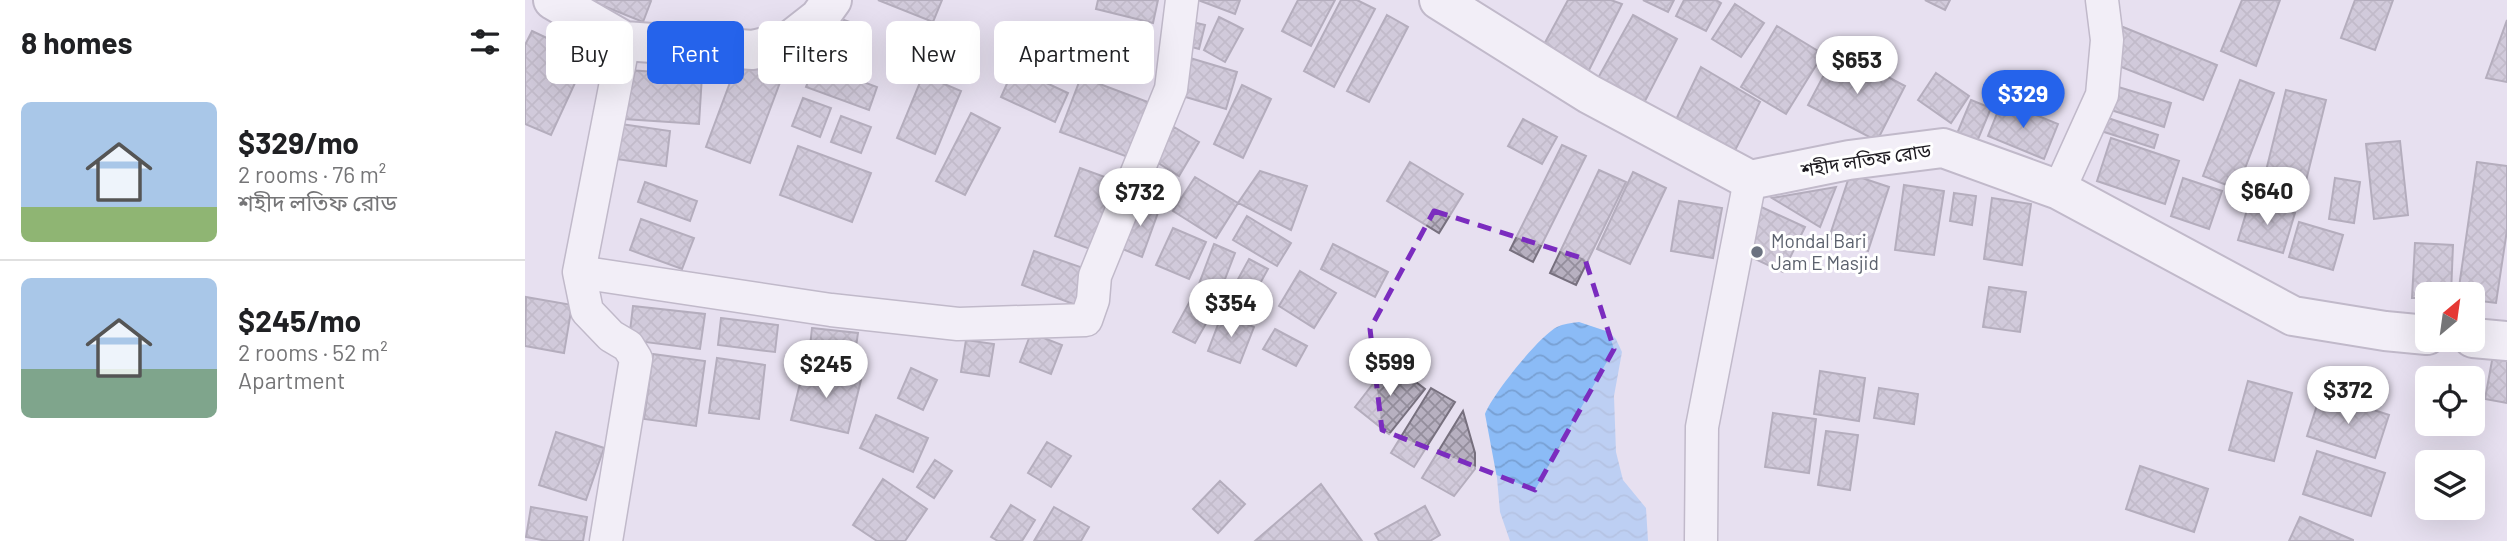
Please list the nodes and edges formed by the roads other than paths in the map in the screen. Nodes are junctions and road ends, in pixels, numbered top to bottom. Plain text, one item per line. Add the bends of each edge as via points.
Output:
1 (553, 0) edge
2 (831, 0) edge
3 (1182, 0) edge
4 (1439, 0) edge
5 (2102, 0) edge
6 (589, 21) edge
7 (633, 42) edge
8 (616, 84) edge
9 (1750, 180) junction
10 (2059, 190) junction
11 (579, 272) junction
12 (2415, 334) edge
13 (606, 541) edge
14 (1701, 541) edge

1 - 6 street
2 - 7 street via 819,18 790,40 753,50
3 - 11 street via 1171,89 1095,276 1086,320 958,324
4 - 9 street via 1589,94
5 - 10 street via 2107,40 2102,95
8 - 11 street
9 - 10 street, শহীদ লতিফ রোড via 1849,160 1943,148
9 - 14 street via 1702,428
10 - 12 street, শহীদ লতিফ রোড via 2293,316
11 - 13 street via 587,312 611,337 628,346 636,359

